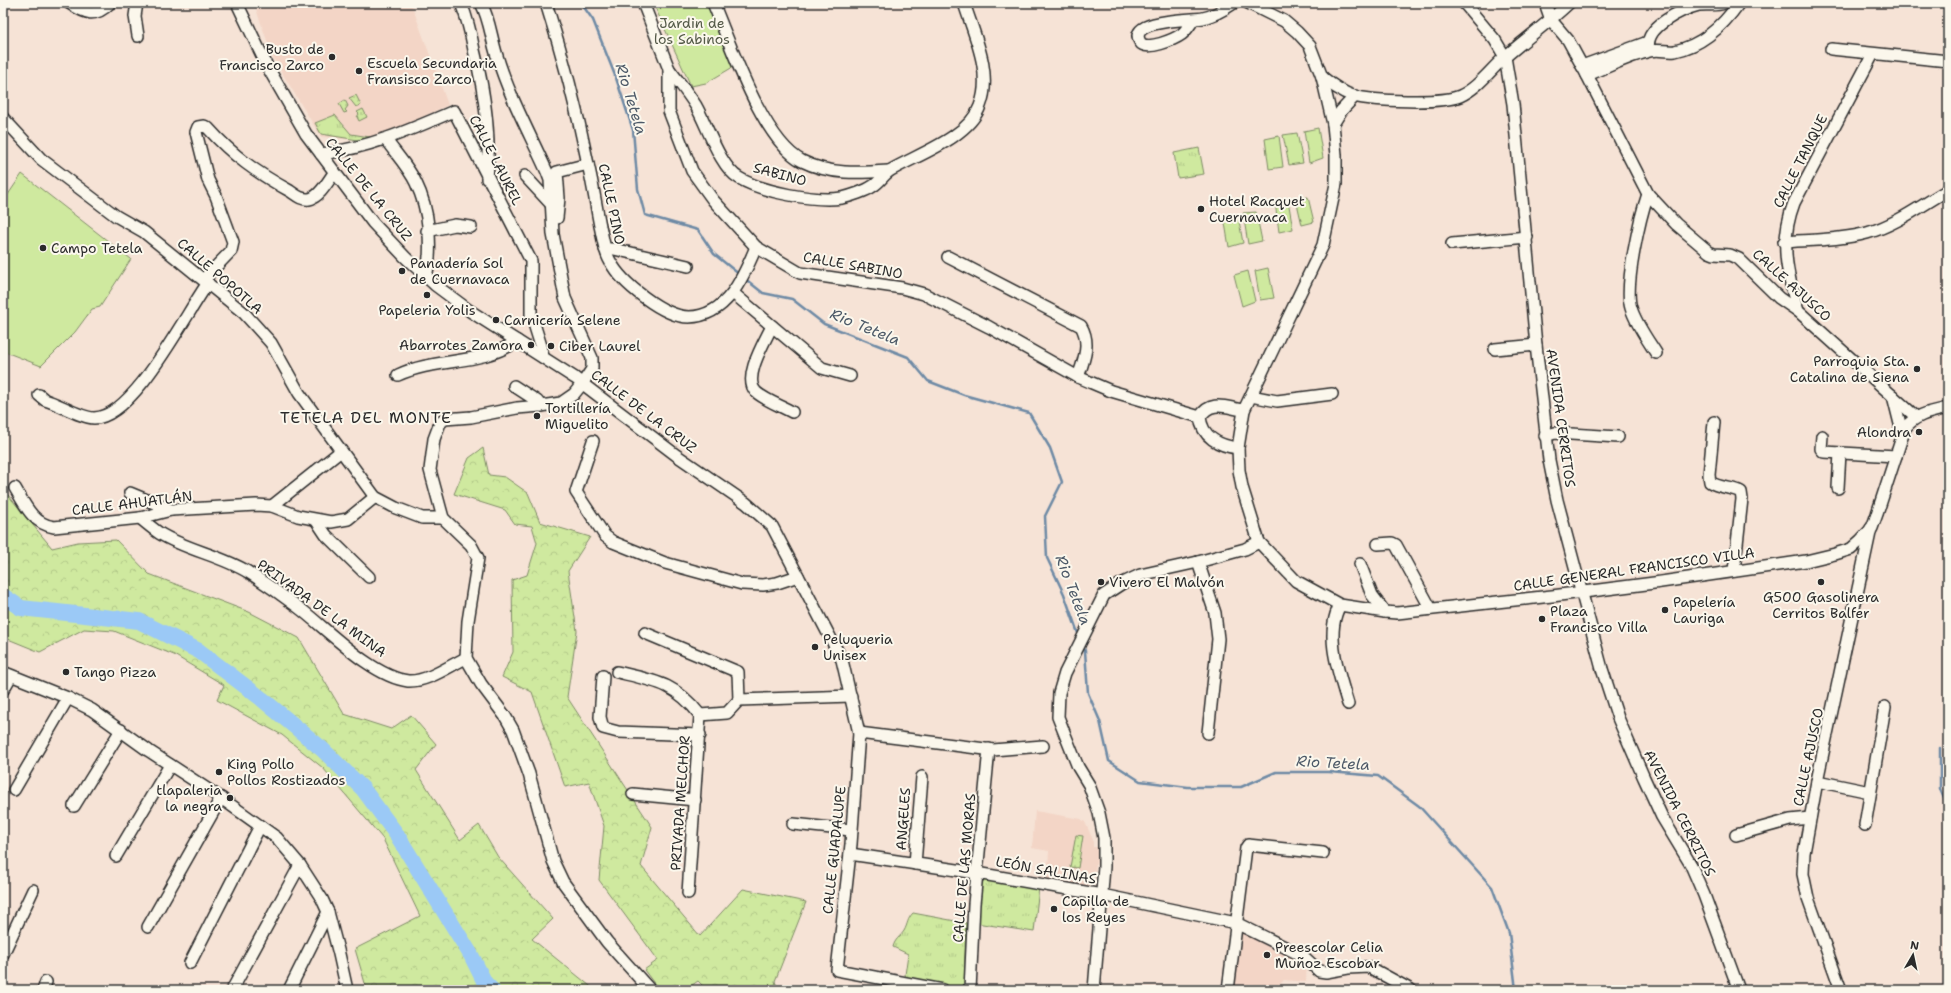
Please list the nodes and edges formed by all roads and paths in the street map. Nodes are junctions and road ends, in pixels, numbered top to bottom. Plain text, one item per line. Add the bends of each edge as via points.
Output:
1 (69, 3) edge
2 (110, 3) edge
3 (137, 3) edge
4 (237, 3) edge
5 (461, 3) edge
6 (481, 3) edge
7 (546, 3) edge
8 (643, 3) edge
9 (714, 3) edge
10 (964, 3) edge
11 (1234, 3) edge
12 (1248, 3) edge
13 (1464, 3) edge
14 (1545, 3) edge
15 (1569, 3) edge
16 (1740, 3) edge
17 (1722, 4) edge
18 (1194, 19) dead end
19 (1728, 19) junction
20 (1551, 20) junction
21 (138, 36) dead end
22 (1650, 46) junction
23 (1831, 49) dead end
24 (1873, 54) junction
25 (1505, 57) junction
26 (1948, 62) edge
27 (669, 69) junction
28 (1585, 71) junction
29 (1322, 77) junction
30 (1355, 96) junction
31 (3, 118) edge
32 (1333, 124) junction
33 (386, 140) junction
34 (321, 154) junction
35 (588, 164) junction
36 (889, 171) junction
37 (334, 173) junction
38 (857, 173) junction
39 (525, 176) dead end
40 (487, 179) junction
41 (1948, 190) edge
42 (857, 192) junction
43 (1648, 194) junction
44 (551, 204) junction
45 (471, 227) dead end
46 (427, 231) junction
47 (553, 234) junction
48 (1527, 237) junction
49 (1784, 242) junction
50 (1452, 244) dead end
51 (756, 248) junction
52 (604, 249) junction
53 (948, 257) dead end
54 (688, 266) dead end
55 (426, 276) junction
56 (206, 281) junction
57 (734, 290) junction
58 (1798, 311) junction
59 (772, 326) junction
60 (517, 341) junction
61 (1536, 345) junction
62 (1496, 350) dead end
63 (1656, 353) dead end
64 (543, 357) junction
65 (398, 375) dead end
66 (850, 376) dead end
67 (1078, 377) junction
68 (582, 384) junction
69 (514, 386) dead end
70 (1332, 394) dead end
71 (39, 395) dead end
72 (1251, 396) junction
73 (1893, 396) junction
74 (541, 406) junction
75 (1948, 408) edge
76 (1244, 410) junction
77 (792, 412) dead end
78 (1200, 416) junction
79 (1916, 417) junction
80 (1714, 422) dead end
81 (1546, 436) junction
82 (1822, 436) dead end
83 (1618, 437) dead end
84 (1901, 437) junction
85 (593, 441) dead end
86 (1238, 448) junction
87 (341, 451) junction
88 (1840, 453) junction
89 (1896, 456) junction
90 (15, 488) dead end
91 (1838, 488) dead end
92 (130, 493) dead end
93 (375, 497) junction
94 (272, 506) junction
95 (171, 510) junction
96 (140, 518) junction
97 (443, 518) junction
98 (316, 520) junction
99 (1872, 528) junction
100 (1259, 542) junction
101 (1378, 544) dead end
102 (1198, 562) junction
103 (1360, 564) dead end
104 (1734, 571) junction
105 (798, 576) junction
106 (369, 577) dead end
107 (1582, 592) junction
108 (1340, 605) junction
109 (1430, 609) junction
110 (1385, 612) junction
111 (646, 633) dead end
112 (466, 658) junction
113 (617, 672) dead end
114 (7, 674) edge
115 (603, 676) dead end
116 (3, 690) edge
117 (851, 696) junction
118 (68, 698) junction
119 (739, 700) junction
120 (1348, 704) dead end
121 (1885, 707) dead end
122 (700, 715) junction
123 (121, 730) junction
124 (859, 733) junction
125 (1208, 733) dead end
126 (700, 735) junction
127 (1043, 746) dead end
128 (989, 749) junction
129 (170, 765) junction
130 (922, 777) dead end
131 (1817, 781) junction
132 (14, 790) dead end
133 (1870, 792) junction
134 (633, 794) dead end
135 (221, 798) junction
136 (695, 800) junction
137 (74, 806) dead end
138 (1810, 818) junction
139 (794, 824) dead end
140 (1865, 825) dead end
141 (260, 826) junction
142 (852, 830) junction
143 (1736, 835) dead end
144 (1323, 853) dead end
145 (850, 854) junction
146 (116, 856) dead end
147 (915, 864) junction
148 (300, 865) junction
149 (977, 873) junction
150 (33, 890) dead end
151 (688, 893) dead end
152 (1102, 895) junction
153 (328, 912) junction
154 (1236, 924) junction
155 (148, 927) dead end
156 (3, 954) edge
157 (190, 963) dead end
158 (232, 990) edge
159 (289, 990) edge
160 (347, 990) edge
161 (650, 990) edge
162 (943, 990) edge
163 (970, 990) edge
164 (1094, 990) edge
165 (1228, 990) edge
166 (1411, 990) edge
167 (1739, 990) edge
168 (1841, 990) edge

1 - 2 street via 79,9 96,13
3 - 21 street via 135,16
4 - 34 street, CALLE DE LA CRUZ via 291,110
5 - 40 street via 486,101 489,137
6 - 44 street via 489,22 496,55 512,97 547,172
7 - 35 street, CALLE PINO via 560,48
8 - 27 street, CALLE SABINO
9 - 38 street via 747,82 769,127 782,144 801,160 840,173
10 - 36 street via 982,64 985,85 974,119 963,129
11 - 18 street via 1218,13
12 - 29 street via 1284,21 1298,32 1310,46
13 - 25 street, AVENIDA CERRITOS via 1496,40
14 - 20 street
15 - 20 street
16 - 19 street
17 - 19 street via 1728,11
17 - 22 street via 1699,6 1671,16 1656,28
19 - 22 street via 1710,35 1688,47 1669,51
20 - 25 street
20 - 28 street, CALLE AJUSCO via 1568,40
22 - 28 street
23 - 24 street
24 - 26 street
24 - 49 street, CALLE TANQUE via 1794,203 1787,221
25 - 30 street via 1476,85 1459,96 1405,101
25 - 48 street, AVENIDA CERRITOS via 1513,104
27 - 42 street, SABINO via 695,105 722,159 738,177 759,187 798,197 842,198
27 - 51 street, CALLE SABINO via 669,111 692,171 712,200
28 - 43 street, CALLE AJUSCO
29 - 30 street via 1340,91
29 - 32 street
30 - 32 street
31 - 56 street, CALLE POPOTLA via 41,159 116,216 144,232
32 - 72 street via 1336,184 1323,245
33 - 34 street, CALLE LAUREL via 354,149
33 - 40 street, CALLE LAUREL via 454,111
33 - 46 street via 416,182 423,200
34 - 37 street, CALLE DE LA CRUZ
35 - 47 street via 557,172 560,198
35 - 52 street, CALLE PINO
36 - 38 street
36 - 42 street, SABINO via 873,186
37 - 55 street, CALLE DE LA CRUZ via 373,223
37 - 56 street via 318,194 311,199 300,198 263,177 232,153 204,126 198,127 196,132 208,180 233,242 231,251
38 - 42 street
39 - 44 street
40 - 64 street, CALLE LAUREL via 531,261 531,314
41 - 49 street via 1895,222 1867,233
43 - 58 street, CALLE AJUSCO via 1676,224 1709,252 1739,259 1779,298
43 - 63 street via 1638,228 1628,297 1638,323
44 - 47 street
45 - 46 street via 455,225
46 - 55 street via 429,254
47 - 68 street via 565,298 592,358 592,369
48 - 50 street
48 - 61 street, AVENIDA CERRITOS
49 - 58 street, CALLE TANQUE
51 - 57 street, CALLE PINO via 746,272
51 - 67 street, CALLE SABINO via 800,273 902,288 924,294
52 - 54 street
52 - 57 street, CALLE PINO via 615,271 623,280 676,315 696,317 706,314 716,309
53 - 67 street via 1081,326 1087,342
55 - 60 street, CALLE DE LA CRUZ via 470,311
56 - 71 street via 162,356 112,413 93,418 45,400
56 - 87 street, CALLE POPOTLA via 244,313 271,343 299,392
57 - 59 street
58 - 73 street, CALLE AJUSCO
59 - 66 street via 822,368
59 - 77 street via 756,360 752,385 756,392
60 - 64 street, CALLE DE LA CRUZ
60 - 65 street via 497,353 459,362 422,366
61 - 62 street
61 - 81 street, AVENIDA CERRITOS
64 - 68 street, CALLE DE LA CRUZ
67 - 78 street, CALLE SABINO via 1111,391
68 - 74 street via 574,394 560,403
68 - 105 street, CALLE DE LA CRUZ via 768,521
69 - 74 street
70 - 72 street via 1277,401
72 - 76 street
73 - 79 street, CALLE AJUSCO
73 - 84 street
74 - 97 street via 448,418 440,423 434,439 430,470
75 - 79 street
76 - 78 street via 1212,406
76 - 86 street
78 - 86 street via 1201,424 1210,438 1223,445
79 - 84 street, CALLE GENERAL FRANCISCO VILLA via 1905,428
80 - 104 street via 1710,482 1741,492 1742,499
81 - 83 street via 1555,433
81 - 107 street, AVENIDA CERRITOS via 1557,500
82 - 88 street via 1822,452
84 - 89 street, CALLE GENERAL FRANCISCO VILLA
85 - 105 street via 576,492 605,536 613,542 665,563 742,584 763,585
86 - 100 street via 1242,487 1252,527
87 - 93 street, CALLE POPOTLA
87 - 94 street
88 - 89 street
88 - 91 street
89 - 99 street, CALLE GENERAL FRANCISCO VILLA
90 - 96 street, CALLE AHUATLÁN via 32,515 45,526
92 - 95 street
93 - 97 street, CALLE POPOTLA via 422,518
93 - 98 street, CALLE AHUATLÁN via 348,519 331,522
94 - 95 street, CALLE AHUATLÁN
94 - 98 street, CALLE AHUATLÁN
95 - 96 street, CALLE AHUATLÁN
96 - 112 street, PRIVADA DE LA MINA via 160,533 247,572 297,606 366,662 390,675 409,681 418,680
97 - 112 street via 471,545 478,558 468,621
98 - 106 street via 326,535
99 - 104 street, CALLE GENERAL FRANCISCO VILLA via 1851,549 1835,554 1806,561
99 - 131 street, CALLE AJUSCO
100 - 102 street via 1245,549
100 - 108 street, CALLE GENERAL FRANCISCO VILLA via 1296,581
101 - 109 street via 1396,545
102 - 125 street via 1215,614 1218,639
102 - 152 street via 1140,575 1104,595 1062,682 1057,706 1058,717 1078,767 1089,785 1104,838
103 - 110 street via 1372,595
104 - 107 street, CALLE GENERAL FRANCISCO VILLA
105 - 117 street, CALLE DE LA CRUZ via 842,660
107 - 109 street, CALLE GENERAL FRANCISCO VILLA
107 - 167 street, AVENIDA CERRITOS via 1618,718 1662,817 1691,865
108 - 110 street, CALLE GENERAL FRANCISCO VILLA
108 - 120 street via 1335,618 1334,642
109 - 110 street, CALLE GENERAL FRANCISCO VILLA
111 - 119 street via 738,672
112 - 161 street via 514,730 553,861 563,882 607,942
113 - 122 street via 671,686 688,699
114 - 116 street
114 - 118 street
115 - 126 street via 600,717 603,728 618,732
117 - 119 street
117 - 124 street, CALLE DE LA CRUZ
118 - 123 street via 92,710
118 - 132 street
119 - 122 street via 727,714
121 - 133 street
122 - 126 street, PRIVADA MELCHOR
123 - 129 street
123 - 137 street
124 - 128 street
124 - 142 street, CALLE GUADALUPE
126 - 136 street, PRIVADA MELCHOR
127 - 128 street
128 - 149 street, CALLE DE LAS MORAS
129 - 135 street
129 - 146 street
130 - 147 street, ANGELES
131 - 133 street
131 - 138 street, CALLE AJUSCO
133 - 140 street
134 - 136 street
135 - 141 street
135 - 155 street
136 - 151 street, PRIVADA MELCHOR
138 - 143 street via 1790,820
138 - 168 street, CALLE AJUSCO via 1803,874 1808,898
139 - 142 street
141 - 148 street via 277,838
141 - 157 street
142 - 145 street, CALLE GUADALUPE
144 - 154 street via 1248,845
145 - 147 street, LEÓN SALINAS
145 - 162 street, CALLE GUADALUPE via 837,970
147 - 149 street, LEÓN SALINAS
148 - 153 street
148 - 158 street
149 - 152 street, LEÓN SALINAS
149 - 163 street, CALLE DE LAS MORAS
150 - 156 street
152 - 154 street, LEÓN SALINAS
152 - 164 street
153 - 159 street
153 - 160 street
154 - 165 street
154 - 166 street, LEÓN SALINAS via 1303,956 1319,972 1369,967

